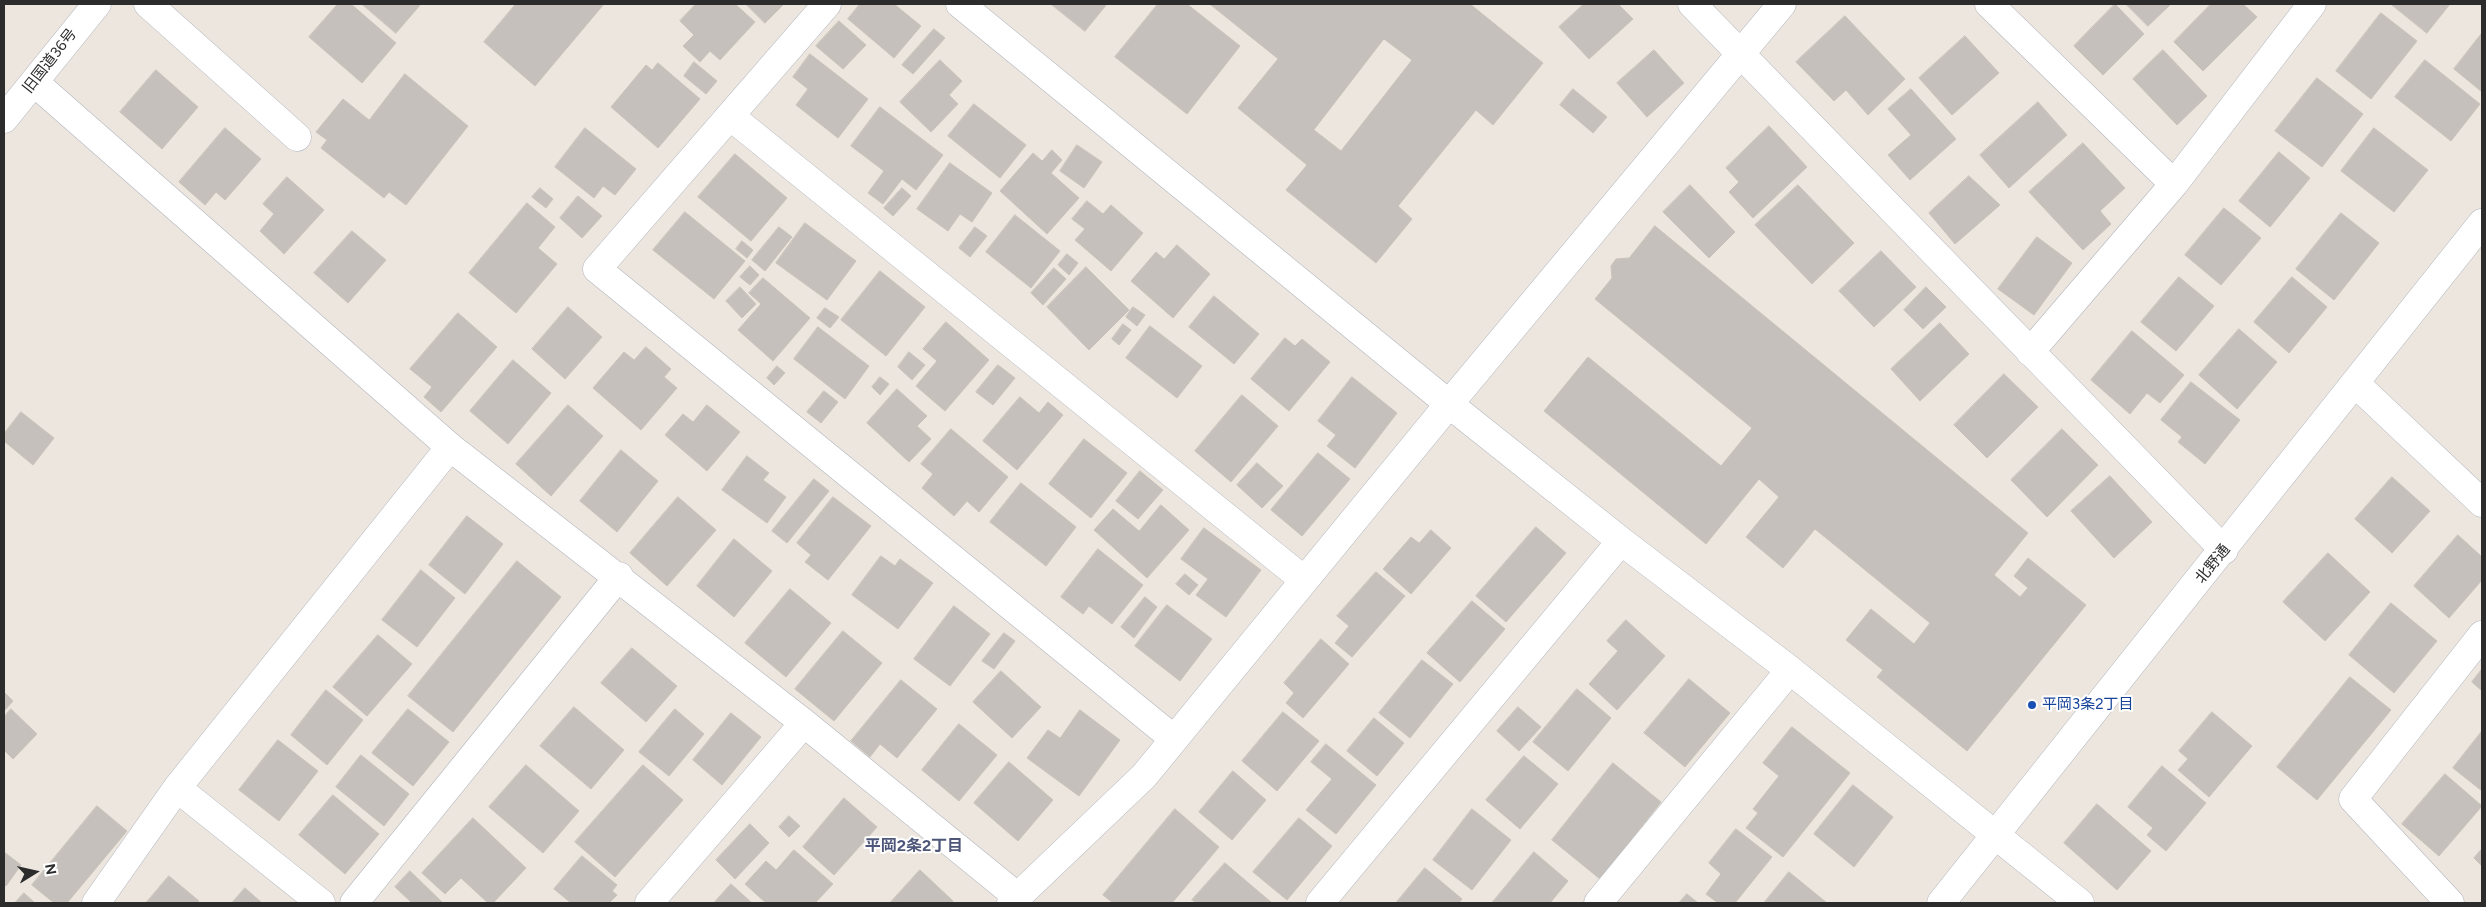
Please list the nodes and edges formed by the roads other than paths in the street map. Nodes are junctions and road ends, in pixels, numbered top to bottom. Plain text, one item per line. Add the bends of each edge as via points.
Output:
1 (97, 4) edge
2 (148, 4) edge
3 (827, 4) edge
4 (960, 4) edge
5 (1692, 4) edge
6 (1782, 4) edge
7 (1989, 4) edge
8 (2305, 7) edge
9 (1741, 54) junction
10 (34, 82) junction
11 (730, 116) junction
12 (4, 119) edge
13 (297, 137) dead end
14 (2174, 184) junction
15 (2482, 223) edge
16 (2030, 352) junction
17 (2356, 384) junction
18 (1449, 404) junction
19 (450, 447) junction
20 (2482, 503) edge
21 (1622, 541) junction
22 (2224, 550) junction
23 (618, 576) junction
24 (1304, 580) junction
25 (2482, 635) edge
26 (1790, 670) junction
27 (804, 723) junction
28 (1174, 739) junction
29 (177, 788) junction
30 (1996, 836) junction
31 (1015, 900) edge
32 (96, 903) edge
33 (321, 903) edge
34 (354, 903) edge
35 (648, 903) edge
36 (1320, 903) edge
37 (1598, 903) edge
38 (1941, 903) edge
39 (2080, 903) edge
40 (2450, 903) edge

1 - 10 street, 旧国道36号
2 - 13 street
3 - 11 street
4 - 18 street
5 - 9 street
6 - 9 street
7 - 14 street
8 - 14 street
9 - 16 street
9 - 18 street
10 - 12 street, 旧国道36号
10 - 19 street
11 - 24 street
11 - 28 street via 597,269
14 - 16 street
15 - 17 street, 北野通
16 - 22 street
17 - 20 street
17 - 22 street, 北野通
18 - 21 street
18 - 24 street
19 - 23 street
19 - 29 street
21 - 26 street
21 - 36 street
22 - 30 street, 北野通
23 - 27 street
23 - 34 street
24 - 28 street
25 - 40 street via 2353,799
26 - 30 street
26 - 37 street
27 - 31 street
27 - 35 street
28 - 31 street via 1144,776
29 - 32 street
29 - 33 street
30 - 38 street, 北野通
30 - 39 street

